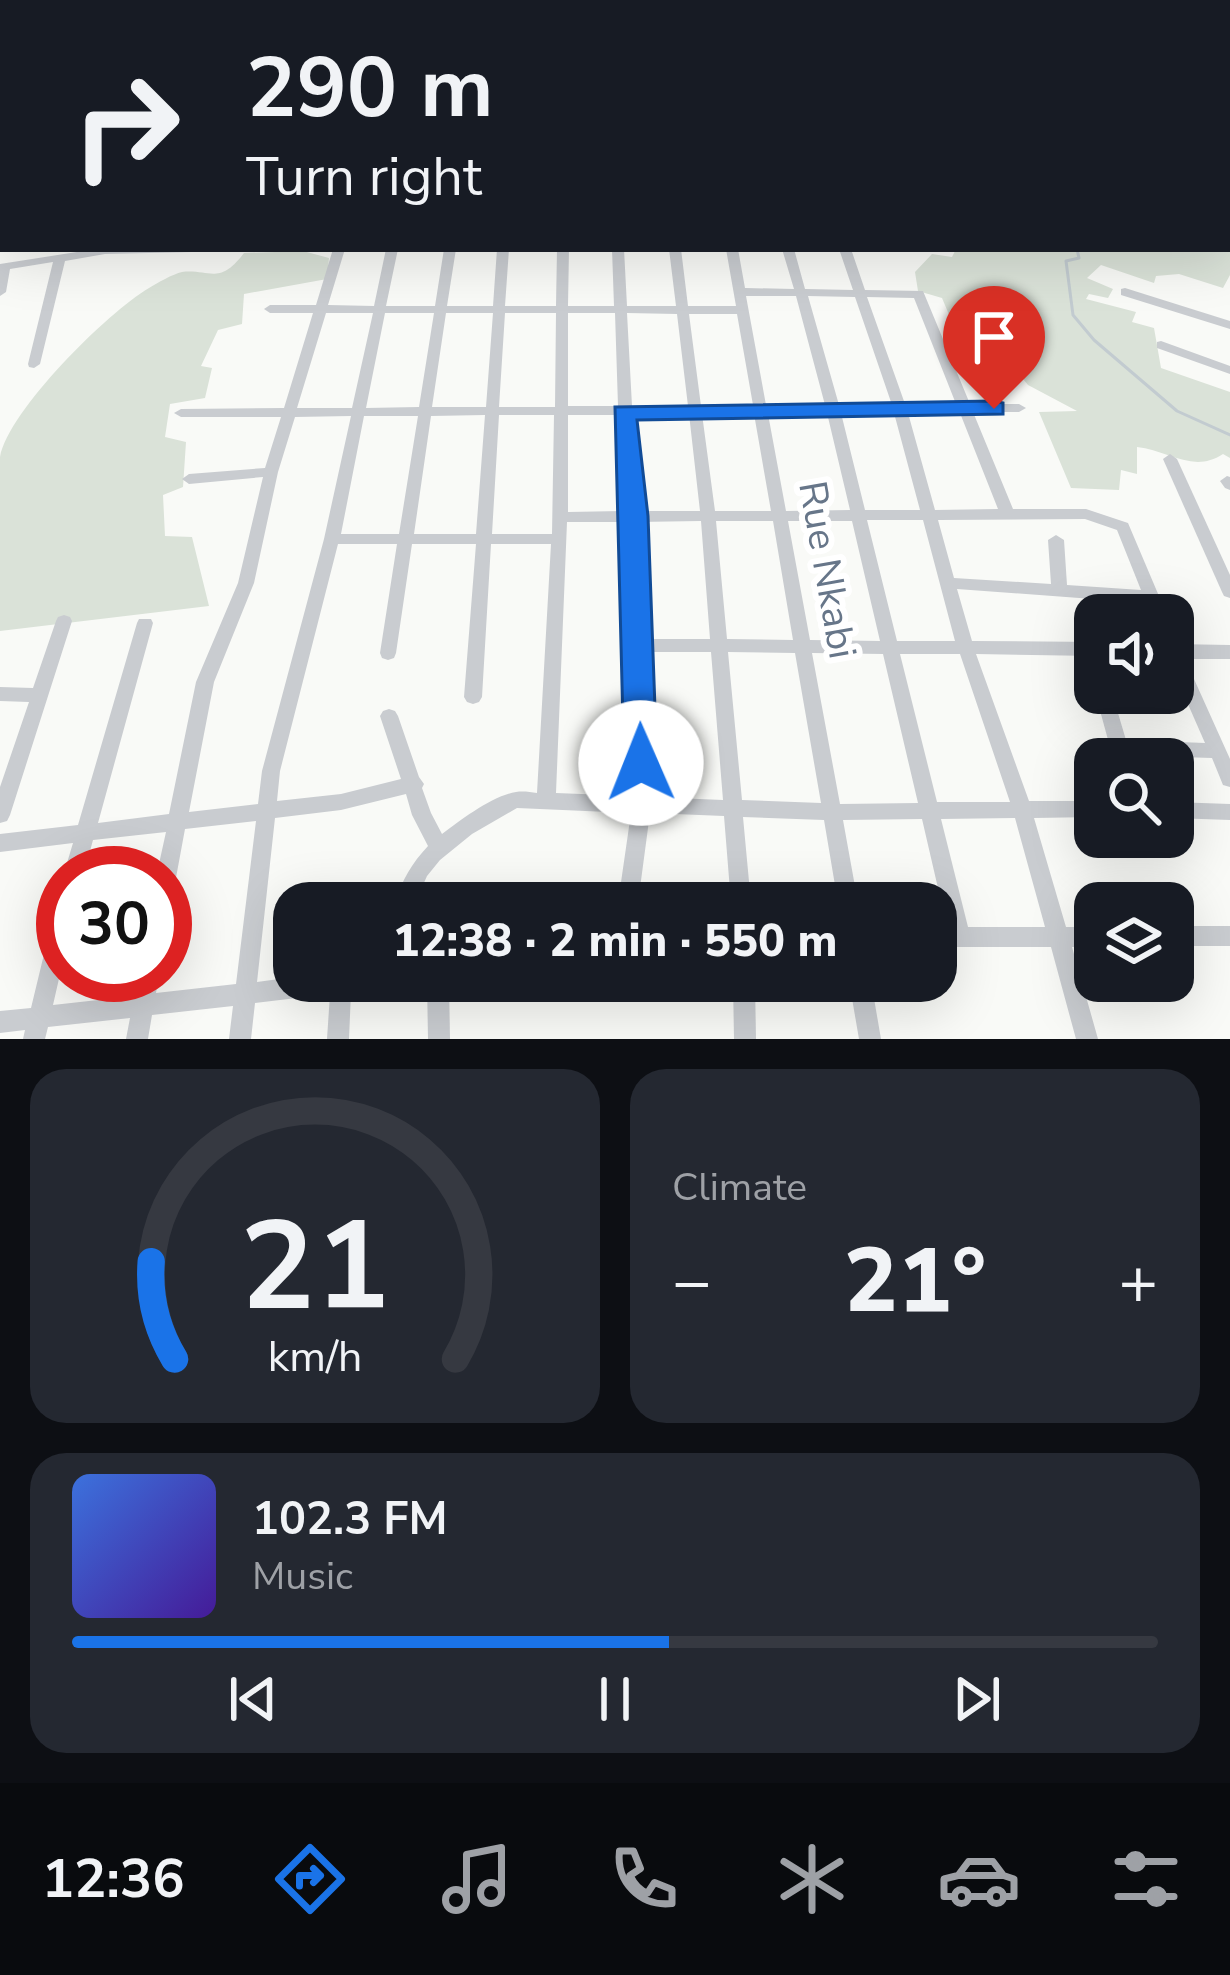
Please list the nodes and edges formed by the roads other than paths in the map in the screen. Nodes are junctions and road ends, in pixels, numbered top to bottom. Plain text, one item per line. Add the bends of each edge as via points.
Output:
1 (85, 252) edge
2 (338, 252) edge
3 (391, 252) edge
4 (450, 252) edge
5 (503, 252) edge
6 (563, 252) edge
7 (618, 252) edge
8 (676, 252) edge
9 (733, 252) edge
10 (789, 252) edge
11 (846, 252) edge
12 (55, 255) edge
13 (3, 266) edge
14 (797, 291) junction
15 (0, 292) edge
16 (740, 292) junction
17 (858, 292) junction
18 (1124, 292) dead end
19 (270, 310) dead end
20 (378, 310) junction
21 (561, 310) junction
22 (625, 310) junction
23 (686, 310) junction
24 (743, 310) junction
25 (442, 311) junction
26 (501, 311) junction
27 (320, 312) junction
28 (1230, 326) edge
29 (1161, 345) dead end
30 (34, 364) dead end
31 (1230, 370) edge
32 (900, 409) junction
33 (965, 409) junction
34 (1019, 409) dead end
35 (696, 410) junction
36 (760, 410) junction
37 (832, 410) junction
38 (358, 412) junction
39 (425, 412) junction
40 (495, 412) junction
41 (563, 412) junction
42 (624, 412) junction
43 (181, 413) dead end
44 (291, 413) junction
45 (1170, 459) dead end
46 (272, 472) junction
47 (189, 478) dead end
48 (1006, 512) junction
49 (931, 514) junction
50 (858, 515) junction
51 (634, 516) junction
52 (708, 516) junction
53 (783, 516) junction
54 (560, 517) junction
55 (482, 538) junction
56 (332, 539) junction
57 (406, 539) junction
58 (558, 539) junction
59 (1056, 540) dead end
60 (949, 583) junction
61 (1059, 588) junction
62 (1230, 592) edge
63 (1120, 594) edge
64 (1150, 594) edge
65 (64, 621) dead end
66 (145, 623) dead end
67 (638, 645) junction
68 (888, 645) junction
69 (720, 646) junction
70 (803, 646) junction
71 (964, 646) junction
72 (1074, 649) edge
73 (1194, 652) edge
74 (1230, 652) edge
75 (388, 653) dead end
76 (0, 694) edge
77 (39, 695) junction
78 (473, 697) dead end
79 (1194, 698) edge
80 (1111, 714) edge
81 (389, 716) dead end
82 (1218, 751) junction
83 (1230, 779) edge
84 (415, 784) junction
85 (546, 798) junction
86 (642, 802) junction
87 (266, 808) junction
88 (735, 808) junction
89 (1074, 810) edge
90 (1023, 811) junction
91 (1194, 811) edge
92 (833, 812) junction
93 (928, 812) junction
94 (1230, 812) edge
95 (0, 815) edge
96 (177, 819) junction
97 (86, 831) junction
98 (0, 843) edge
99 (82, 846) edge
100 (172, 846) edge
101 (440, 850) junction
102 (411, 882) edge
103 (631, 882) edge
104 (740, 882) edge
105 (845, 882) edge
106 (1230, 935) edge
107 (1194, 936) edge
108 (960, 937) joint
109 (1055, 937) junction
110 (1074, 937) edge
111 (273, 989) edge
112 (244, 992) junction
113 (144, 1002) edge
114 (340, 1002) edge
115 (438, 1002) edge
116 (744, 1002) edge
117 (864, 1002) edge
118 (143, 1005) junction
119 (0, 1022) edge
120 (37, 1027) edge
121 (136, 1039) edge
122 (240, 1039) edge
123 (338, 1039) edge
124 (439, 1039) edge
125 (745, 1039) edge
126 (870, 1039) edge
127 (1087, 1039) edge

1 - 12 street
2 - 27 street
3 - 20 street
4 - 25 street
5 - 26 street
6 - 21 street
7 - 22 street
8 - 23 street
9 - 16 street, Rue Nkabi
10 - 14 street
11 - 17 street
12 - 13 street
12 - 30 street
13 - 15 street
14 - 16 street
14 - 17 street
14 - 37 street
16 - 24 street, Rue Nkabi
17 - 32 street
17 - 33 street via 919,294
18 - 28 street
19 - 27 street
20 - 25 street
20 - 27 street
20 - 38 street
21 - 22 street
21 - 26 street
21 - 41 street
22 - 23 street
22 - 42 street
23 - 24 street
23 - 35 street
24 - 36 street, Rue Nkabi
25 - 26 street
25 - 39 street
26 - 40 street
27 - 44 street
29 - 31 street
32 - 33 street
32 - 37 street
32 - 49 street
33 - 34 street
33 - 48 street
35 - 36 street
35 - 42 street
35 - 52 street
36 - 37 street
36 - 53 street, Rue Nkabi
37 - 50 street
38 - 39 street
38 - 44 street
38 - 56 street
39 - 40 street
39 - 57 street
40 - 41 street
40 - 55 street
41 - 42 street
41 - 54 street
42 - 51 street
43 - 44 street
44 - 46 street
45 - 62 street
46 - 47 street
46 - 96 street via 246,583 205,682
48 - 49 street
48 - 64 street via 1118,521
49 - 50 street
49 - 60 street
50 - 53 street
50 - 68 street
51 - 52 street
51 - 54 street
51 - 67 street
52 - 53 street
52 - 69 street
53 - 70 street, Rue Nkabi
54 - 58 street
55 - 57 street
55 - 58 street
55 - 78 street
56 - 57 street
56 - 87 street via 288,691
57 - 75 street
58 - 85 street
59 - 61 street
60 - 61 street
60 - 71 street
61 - 63 street
65 - 77 street
66 - 97 street
67 - 69 street
67 - 86 street
68 - 70 street
68 - 71 street
68 - 93 street
69 - 70 street
69 - 88 street
70 - 92 street, Rue Nkabi
71 - 72 street
71 - 90 street
73 - 74 street
76 - 77 street
77 - 95 street
79 - 82 street
80 - 82 street via 1119,747
81 - 84 street
82 - 83 street
84 - 87 street via 378,797
84 - 101 street
85 - 86 street
85 - 101 street via 498,808
86 - 88 street
86 - 103 street
87 - 96 street
87 - 112 street
88 - 92 street
88 - 104 street
89 - 90 street
90 - 93 street
90 - 109 street
91 - 94 street
92 - 93 street
92 - 105 street, Rue Nkabi
93 - 108 street
96 - 97 street
96 - 100 street
97 - 98 street
97 - 99 street
101 - 102 street
106 - 107 street
108 - 109 street
109 - 110 street
109 - 127 street
111 - 112 street
112 - 118 street
112 - 122 street
113 - 118 street
114 - 123 street
115 - 124 street
116 - 125 street
117 - 126 street
118 - 120 street
118 - 121 street
119 - 120 street

